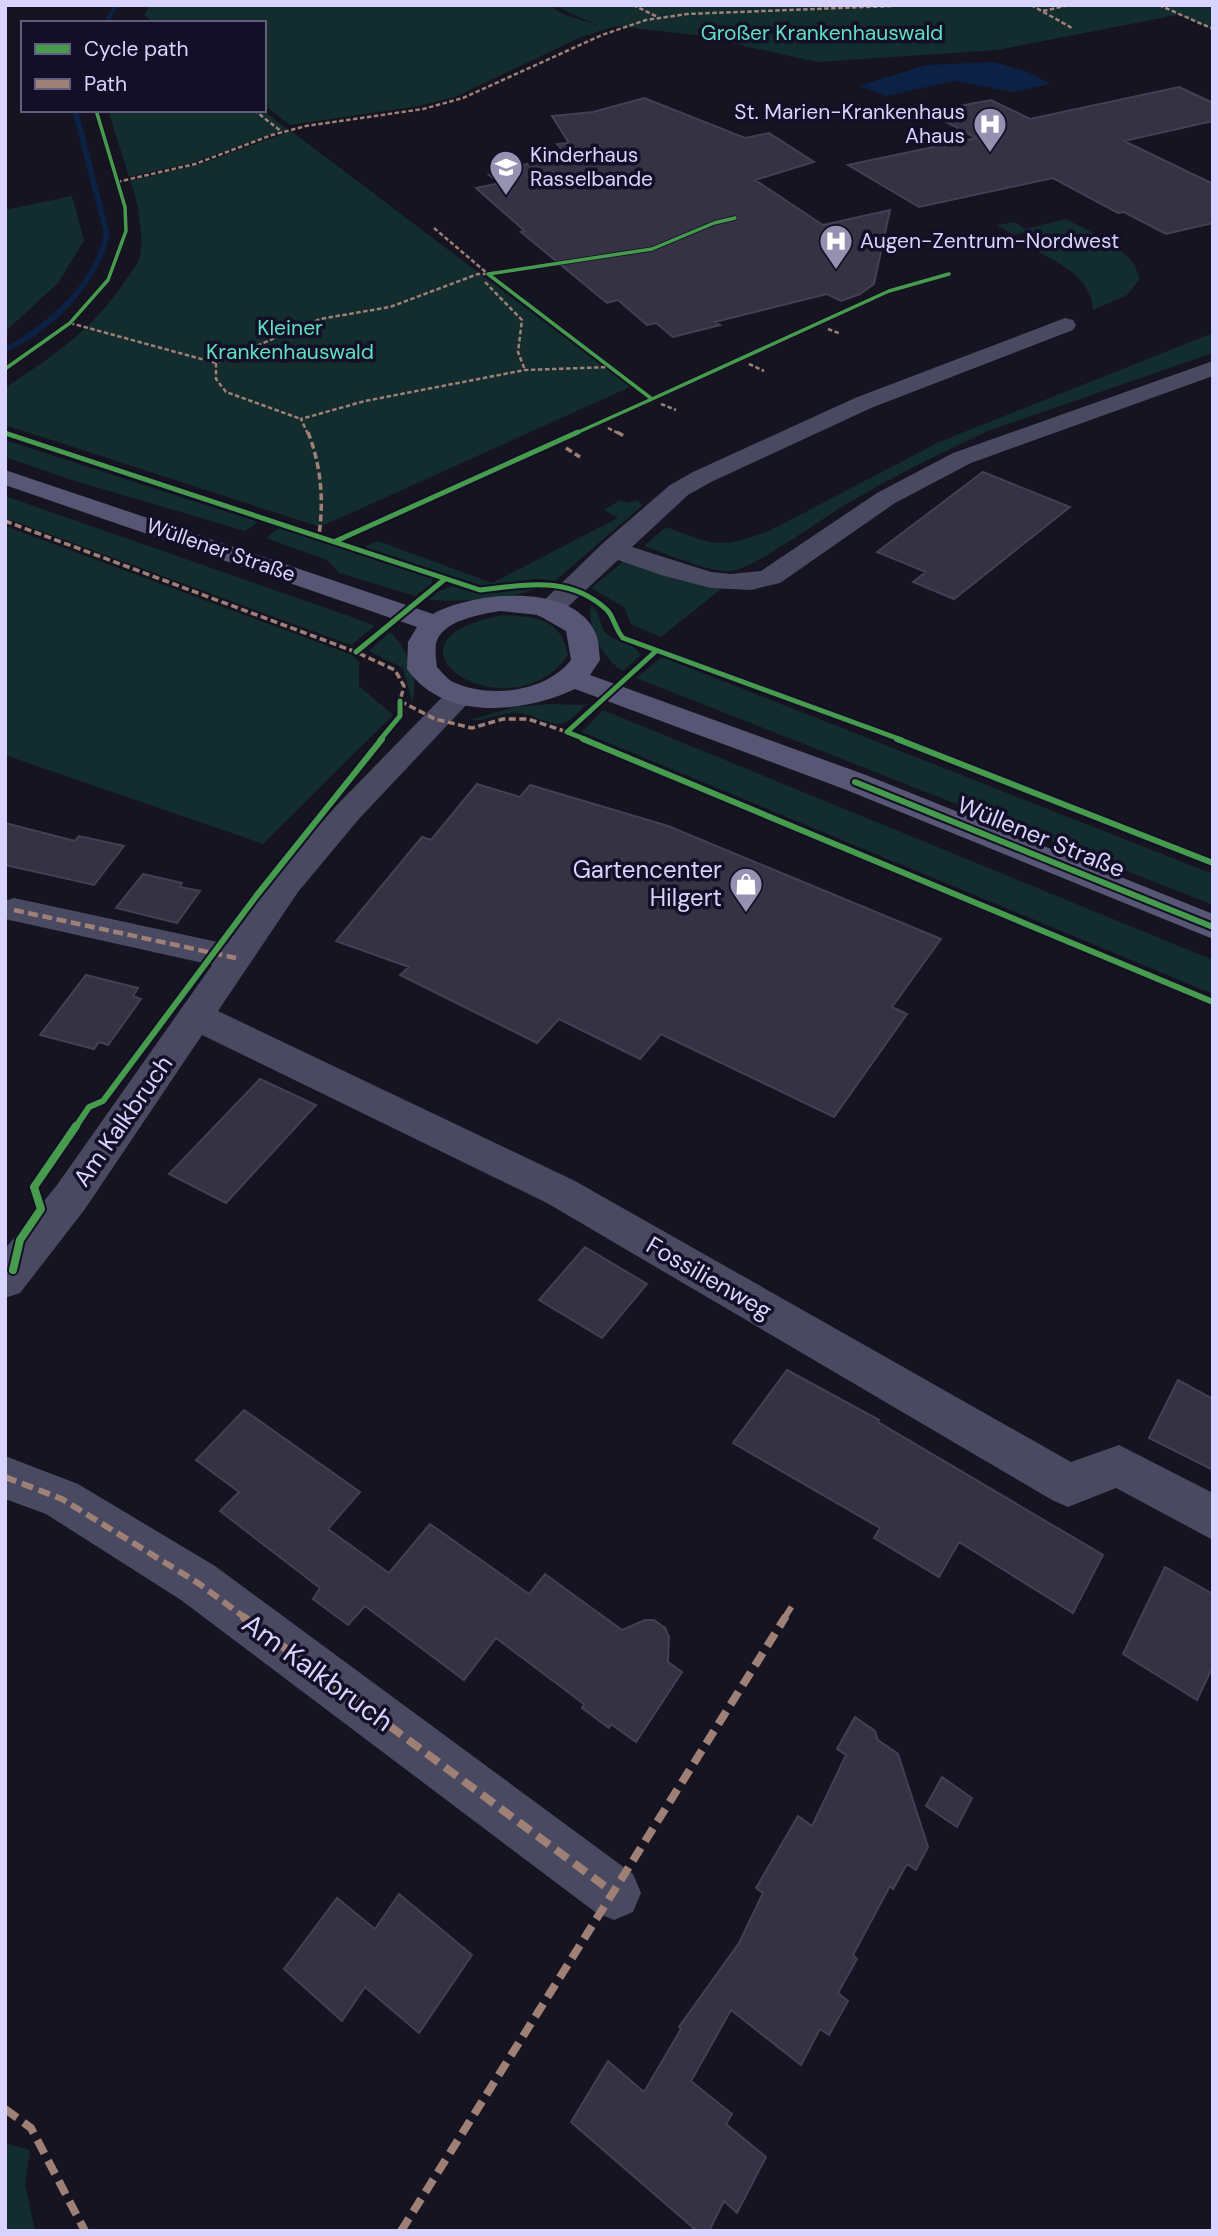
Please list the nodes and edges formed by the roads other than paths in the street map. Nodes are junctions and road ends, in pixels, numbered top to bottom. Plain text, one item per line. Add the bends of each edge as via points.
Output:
1 (1065, 325) dead end
2 (1213, 368) edge
3 (5, 477) edge
4 (612, 549) junction
5 (548, 610) junction
6 (436, 624) junction
7 (572, 678) junction
8 (460, 695) junction
9 (14, 910) dead end
10 (1213, 927) edge
11 (236, 958) junction
12 (196, 1016) junction
13 (5, 1280) edge
14 (5, 1477) edge
15 (1213, 1518) edge
16 (614, 1893) dead end

1 - 4 street via 920,379 702,477 679,490
2 - 4 street via 951,463 886,498 770,577 736,583 697,576
3 - 6 main road, Wüllener Straße
4 - 5 street
5 - 6 main road via 500,603 454,614
5 - 7 main road via 581,631 587,646 585,662
6 - 8 main road via 419,653 422,668 435,682
7 - 8 main road via 533,697 506,701
7 - 10 main road, Wüllener Straße via 855,782
8 - 11 street, Am Kalkbruch via 346,813 286,884
9 - 11 street
11 - 12 street, Am Kalkbruch
12 - 13 street, Am Kalkbruch via 71,1197
12 - 15 street, Fossilienweg via 561,1192 1068,1485 1119,1466
14 - 16 street, Am Kalkbruch via 62,1499 198,1583

